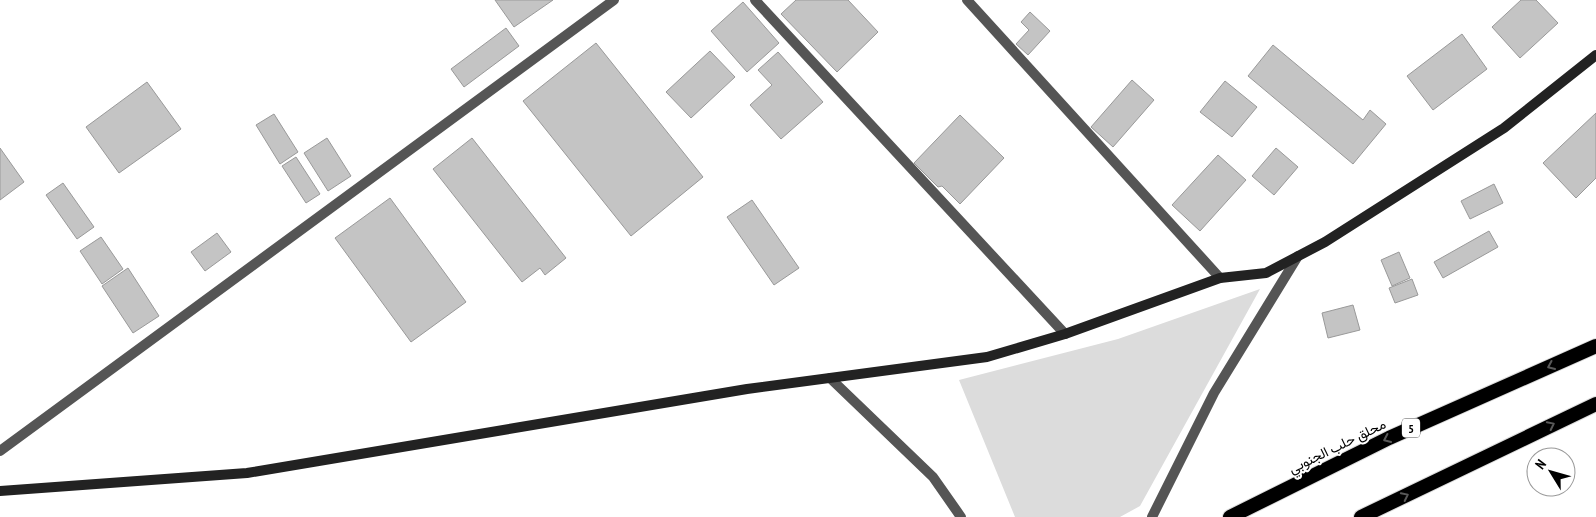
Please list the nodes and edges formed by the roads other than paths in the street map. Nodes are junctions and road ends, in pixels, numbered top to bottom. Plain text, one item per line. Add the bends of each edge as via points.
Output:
1 (614, 0) edge
2 (755, 0) edge
3 (967, 0) edge
4 (1596, 54) edge
5 (1298, 256) junction
6 (1220, 278) junction
7 (1065, 334) junction
8 (1596, 346) edge
9 (830, 378) junction
10 (1596, 404) edge
11 (0, 451) edge
12 (0, 490) edge
13 (961, 517) edge
14 (1152, 517) edge
15 (1230, 517) edge
16 (1361, 517) edge

1 - 11 street
2 - 7 street
3 - 6 street
4 - 5 main road via 1504,128
5 - 6 main road via 1266,273
5 - 14 street via 1214,393
6 - 7 main road
7 - 9 main road via 987,357
8 -> 15 highway, محلق حلب الجنوبي / 5 via 1389,438
9 - 12 main road via 247,473
9 - 13 street via 933,477
16 -> 10 highway

